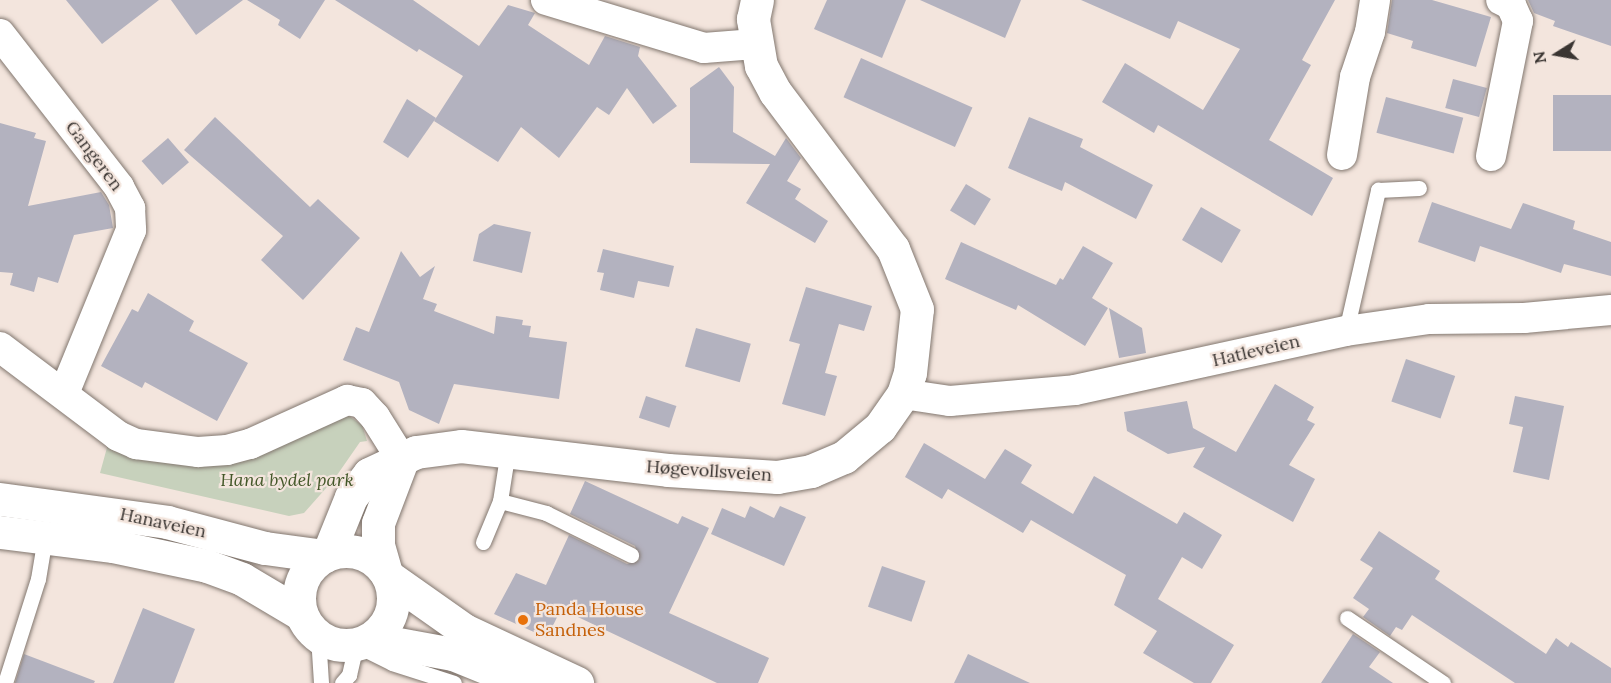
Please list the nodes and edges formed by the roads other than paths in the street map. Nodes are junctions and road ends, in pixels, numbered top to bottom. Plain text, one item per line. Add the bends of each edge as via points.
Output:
1 (546, 0) edge
2 (758, 0) edge
3 (1375, 0) edge
4 (1501, 0) edge
5 (0, 34) edge
6 (754, 44) junction
7 (1342, 155) dead end
8 (1491, 156) dead end
9 (1419, 188) dead end
10 (1611, 310) edge
11 (1346, 331) junction
12 (0, 347) edge
13 (64, 393) junction
14 (903, 394) junction
15 (508, 450) junction
16 (402, 460) junction
17 (0, 499) edge
18 (500, 501) junction
19 (0, 532) edge
20 (45, 537) junction
21 (483, 542) dead end
22 (326, 555) junction
23 (631, 555) dead end
24 (387, 575) junction
25 (1347, 618) dead end
26 (310, 625) junction
27 (364, 642) junction
28 (5, 683) edge
29 (321, 683) edge
30 (342, 683) edge
31 (454, 683) edge
32 (524, 683) edge
33 (577, 683) edge
34 (1443, 683) edge

1 - 6 street via 704,48
2 - 6 main road, Høgevollsveien via 753,19
3 - 7 street via 1370,32 1355,77
4 - 8 street via 1511,5 1518,21
5 - 13 street, Gangeren via 119,187 130,208 131,230
6 - 14 main road, Høgevollsveien via 775,92 860,201 893,249 909,282 917,309 916,341
9 - 11 lane via 1378,190
10 - 11 street, Hatleveien via 1524,318 1429,318
11 - 14 street, Hatleveien via 1076,390 950,401
12 - 13 street
13 - 16 street via 118,436 136,444 198,452 250,444 347,400 362,403
14 - 15 main road, Høgevollsveien via 880,427 844,457 811,471 777,477 668,470
15 - 16 main road, Høgevollsveien via 439,447
15 - 18 lane
16 - 22 main road, Høgevollsveien via 369,474 351,497
16 - 24 main road via 378,523 378,545
17 - 22 main road, Hanaveien via 167,522 265,548
18 - 21 lane
18 - 23 lane via 546,513
19 - 20 main road, Hanaveien
20 - 26 main road, Hanaveien via 166,555 207,566 242,579
20 - 28 lane via 38,579
22 - 24 main road via 353,551 366,555
22 - 26 main road via 305,575 299,594
24 - 27 main road via 393,605 389,618
24 - 33 main road via 464,630
25 - 34 lane
26 - 27 main road via 332,643
26 - 29 lane
27 - 30 lane
27 - 31 lane via 392,663
27 - 32 main road via 453,654

